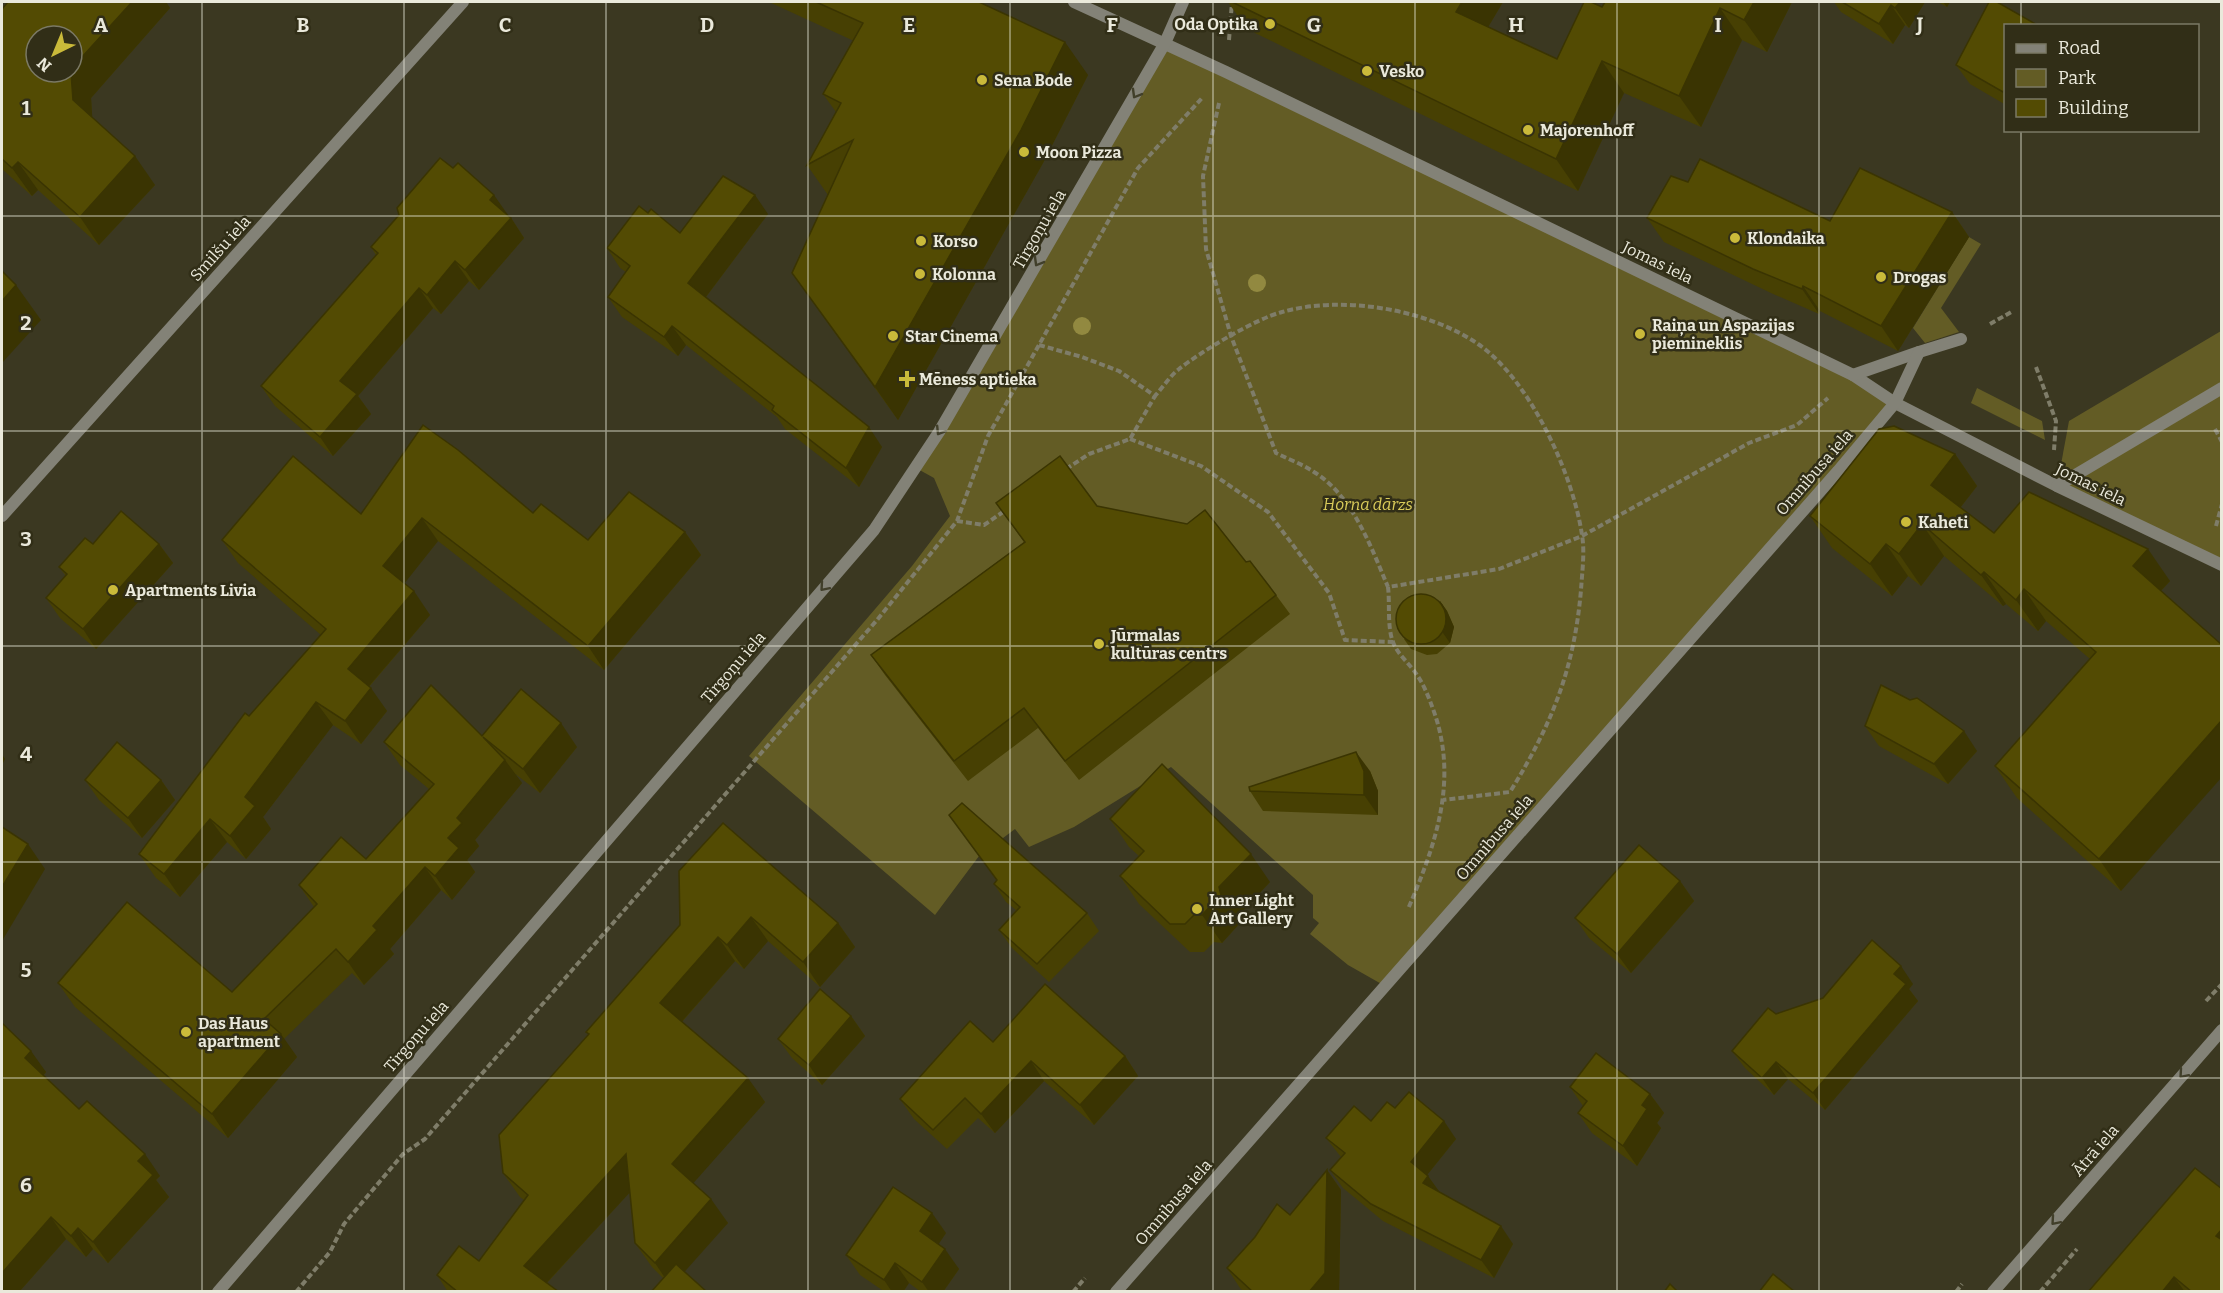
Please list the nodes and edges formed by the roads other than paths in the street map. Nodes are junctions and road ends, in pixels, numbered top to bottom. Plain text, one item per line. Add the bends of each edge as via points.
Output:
1 (463, 2) edge
2 (1074, 2) edge
3 (1183, 2) edge
4 (1166, 43) junction
5 (1961, 339) dead end
6 (1919, 352) junction
7 (1853, 375) junction
8 (2222, 388) edge
9 (1895, 403) junction
10 (2054, 485) junction
11 (2, 516) edge
12 (2222, 566) edge
13 (2222, 1030) edge
14 (218, 1292) edge
15 (1116, 1292) edge
16 (1993, 1292) edge

1 - 11 street, Smilšu iela
2 - 4 street, Jomas iela
3 - 4 street, Tirgoņu iela
4 - 7 street, Jomas iela
4 -> 14 street, Tirgoņu iela via 939,432 874,530
5 - 6 street
6 - 7 street
6 - 9 street, Omnibusa iela
7 - 9 street, Jomas iela
8 - 10 street
9 - 10 street, Jomas iela
9 - 15 street, Omnibusa iela
10 - 12 street, Jomas iela
13 -> 16 street, Ātrā iela

